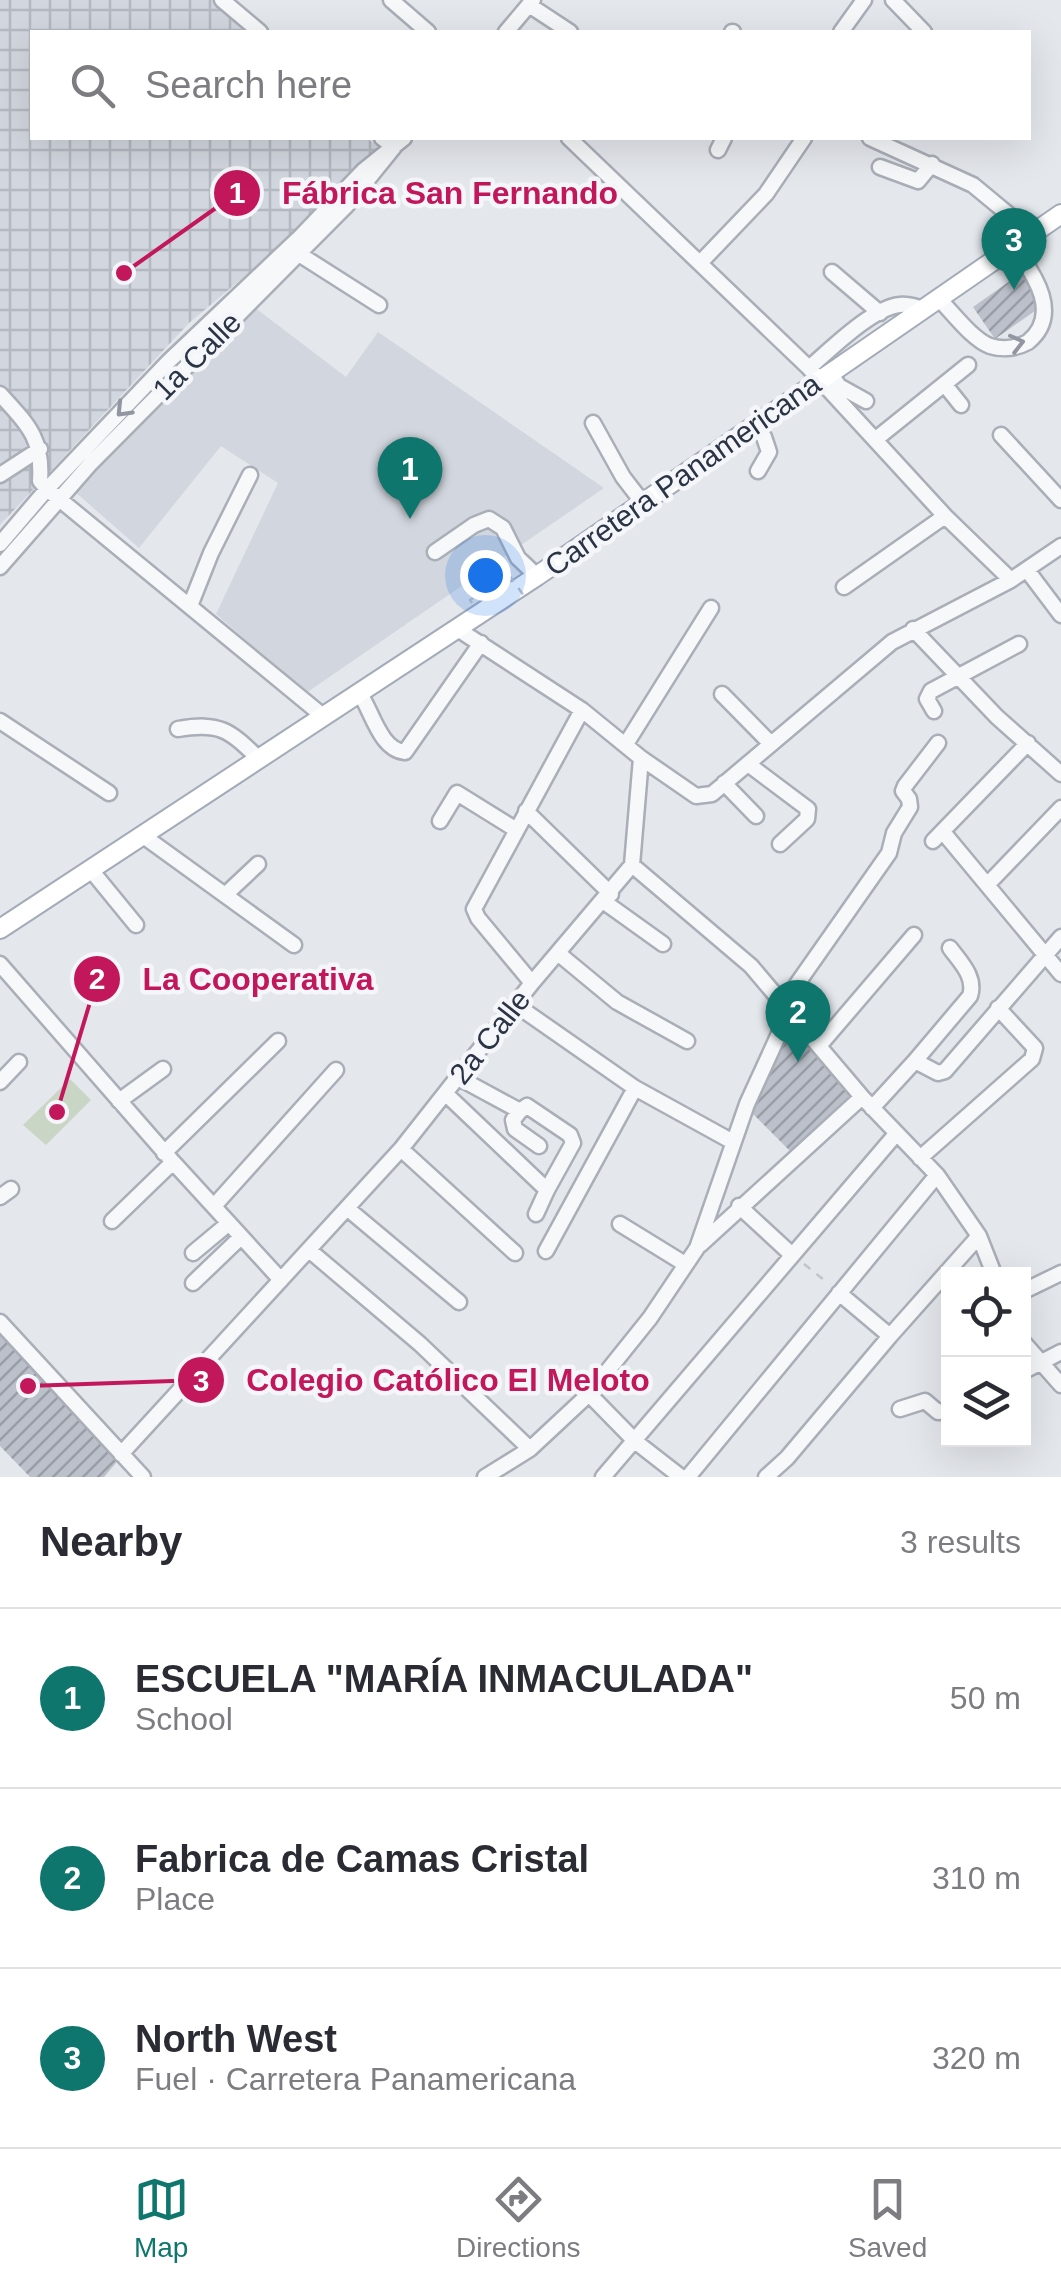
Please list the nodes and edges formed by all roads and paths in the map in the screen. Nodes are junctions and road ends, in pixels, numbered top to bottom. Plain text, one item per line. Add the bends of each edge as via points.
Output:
1 (222, 0) edge
2 (391, 0) edge
3 (864, 0) edge
4 (893, 0) edge
5 (531, 2) edge
6 (258, 30) edge
7 (426, 30) edge
8 (508, 30) edge
9 (567, 30) edge
10 (842, 30) edge
11 (922, 30) edge
12 (570, 140) edge
13 (803, 140) edge
14 (875, 140) edge
15 (394, 141) edge
16 (932, 164) junction
17 (880, 167) dead end
18 (1061, 214) edge
19 (1030, 233) junction
20 (1014, 247) junction
21 (299, 254) junction
22 (700, 263) junction
23 (832, 272) dead end
24 (931, 304) junction
25 (380, 305) dead end
26 (880, 313) junction
27 (968, 365) dead end
28 (820, 374) junction
29 (946, 385) junction
30 (0, 394) edge
31 (866, 402) dead end
32 (961, 405) dead end
33 (593, 423) dead end
34 (755, 426) junction
35 (1001, 435) dead end
36 (876, 440) junction
37 (40, 449) junction
38 (758, 471) dead end
39 (0, 475) edge
40 (250, 475) dead end
41 (47, 489) junction
42 (61, 500) junction
43 (1061, 500) edge
44 (644, 502) junction
45 (945, 516) junction
46 (0, 544) edge
47 (1061, 546) edge
48 (436, 552) dead end
49 (0, 567) edge
50 (1027, 570) junction
51 (537, 576) junction
52 (1010, 580) junction
53 (844, 587) dead end
54 (485, 590) dead end
55 (526, 600) dead end
56 (190, 606) junction
57 (712, 608) dead end
58 (1061, 615) edge
59 (456, 628) junction
60 (913, 630) junction
61 (480, 644) junction
62 (1019, 644) dead end
63 (957, 678) junction
64 (359, 692) junction
65 (722, 694) dead end
66 (582, 710) junction
67 (934, 712) dead end
68 (323, 716) junction
69 (0, 721) edge
70 (178, 729) dead end
71 (938, 743) dead end
72 (1028, 743) junction
73 (626, 744) junction
74 (770, 744) junction
75 (258, 758) junction
76 (641, 758) junction
77 (748, 764) junction
78 (1061, 774) edge
79 (724, 783) junction
80 (108, 793) dead end
81 (1061, 808) edge
82 (526, 812) junction
83 (756, 816) dead end
84 (440, 821) dead end
85 (515, 828) junction
86 (142, 835) junction
87 (780, 844) dead end
88 (258, 864) dead end
89 (632, 865) junction
90 (91, 870) junction
91 (988, 884) junction
92 (225, 895) junction
93 (607, 897) junction
94 (136, 925) dead end
95 (0, 928) edge
96 (914, 935) dead end
97 (1061, 937) edge
98 (664, 944) dead end
99 (294, 945) dead end
100 (950, 948) dead end
101 (1046, 953) junction
102 (559, 954) junction
103 (0, 964) edge
104 (1061, 974) edge
105 (532, 983) junction
106 (516, 1005) junction
107 (786, 1008) junction
108 (998, 1008) junction
109 (278, 1041) dead end
110 (687, 1042) dead end
111 (818, 1046) junction
112 (915, 1061) junction
113 (20, 1062) dead end
114 (163, 1069) dead end
115 (336, 1070) dead end
116 (459, 1078) junction
117 (0, 1082) edge
118 (635, 1088) junction
119 (446, 1094) junction
120 (119, 1101) junction
121 (867, 1102) junction
122 (520, 1110) junction
123 (896, 1134) junction
124 (733, 1142) junction
125 (539, 1146) dead end
126 (402, 1148) junction
127 (169, 1158) junction
128 (920, 1158) junction
129 (937, 1175) junction
130 (546, 1190) junction
131 (214, 1206) junction
132 (739, 1206) junction
133 (348, 1209) junction
134 (536, 1214) dead end
135 (112, 1221) dead end
136 (229, 1224) junction
137 (620, 1224) dead end
138 (978, 1236) junction
139 (242, 1237) junction
140 (696, 1248) junction
141 (310, 1250) junction
142 (546, 1251) dead end
143 (515, 1252) dead end
144 (193, 1253) dead end
145 (791, 1254) junction
146 (685, 1264) junction
147 (991, 1267) edge
148 (1061, 1273) edge
149 (281, 1280) junction
150 (193, 1283) dead end
151 (1031, 1288) edge
152 (839, 1292) junction
153 (459, 1302) dead end
154 (0, 1322) edge
155 (890, 1336) junction
156 (1031, 1351) edge
157 (1061, 1352) edge
158 (1041, 1362) junction
159 (1031, 1367) edge
160 (1061, 1385) edge
161 (589, 1394) junction
162 (900, 1410) dead end
163 (941, 1412) edge
164 (636, 1442) junction
165 (530, 1449) junction
166 (121, 1454) junction
167 (144, 1477) edge
168 (485, 1477) edge
169 (603, 1477) edge
170 (685, 1477) edge
171 (766, 1477) edge

1 - 6 street
2 - 7 street
3 - 10 street
4 - 11 street
5 - 8 street
5 - 9 street
12 - 22 street
13 - 22 street via 766,194
14 - 16 street
15 - 21 street, 1a Calle via 372,179
15 -> 41 street, 1a Calle
16 - 17 street via 918,181
16 - 19 street via 973,185
18 - 19 main road, Carretera Panamericana
19 - 20 main road, Carretera Panamericana
20 - 24 main road, Carretera Panamericana
24 -> 20 street via 988,345 1006,348 1036,337 1052,318 1051,302
21 - 25 street
21 - 42 street, 1a Calle
22 - 28 street
23 - 26 street
24 - 26 street
24 - 28 main road, Carretera Panamericana
26 - 28 street via 854,330
27 - 29 street
28 - 31 street
28 - 34 main road, Carretera Panamericana
28 - 36 street
29 - 32 street
29 - 36 street
30 - 37 street
33 - 44 street
34 - 38 street via 769,452
34 - 44 main road, Carretera Panamericana
35 - 43 street
36 - 45 street
37 - 39 street
37 - 41 street via 40,481
40 - 56 street
41 - 42 street
41 - 46 street, 1a Calle
42 - 49 street, 1a Calle
42 - 56 street
44 - 51 main road, Carretera Panamericana
45 - 52 street
45 - 53 street
47 - 50 street
48 - 51 street via 489,519
50 - 52 street
50 - 58 street
51 - 59 main road, Carretera Panamericana
52 - 60 street
54 - 55 path, bridge via 508,576
56 - 68 street
57 - 73 street
59 - 61 street
59 - 64 main road, Carretera Panamericana
60 - 63 street
60 - 74 street
61 - 64 street via 405,752 395,751 381,734
61 - 66 street
62 - 63 street
63 - 67 street via 930,691
63 - 72 street
64 - 68 main road, Carretera Panamericana
65 - 74 street
66 - 73 street
66 - 82 street
68 - 75 main road, Carretera Panamericana
69 - 80 street
70 - 75 street via 219,727
71 - 107 street via 905,786 910,807 889,853
72 - 78 street
72 - 91 street via 938,836
73 - 76 street
74 - 77 street
75 - 86 main road, Carretera Panamericana
76 - 79 street via 696,796
76 - 89 street
77 - 79 street
77 - 87 street via 808,808 807,819
79 - 83 street
81 - 91 street
82 - 85 street
82 - 93 street
84 - 85 street via 457,794
85 - 105 street via 474,909
86 - 90 main road, Carretera Panamericana
86 - 92 street
88 - 92 street
89 - 93 street, 2a Calle
89 - 107 street via 752,966
90 - 94 street
90 - 95 main road, Carretera Panamericana
91 - 101 street
92 - 99 street
93 - 98 street
93 - 102 street, 2a Calle
96 - 111 street
97 - 101 street
100 - 112 street via 971,978 970,996
101 - 104 street
101 - 108 street
102 - 105 street, 2a Calle
102 - 110 street via 618,1002
103 - 120 street
105 - 106 street, 2a Calle
106 - 116 street, 2a Calle
106 - 118 street
107 - 111 street
107 - 124 street
108 - 112 street via 942,1072
108 - 128 street via 1035,1048 1032,1060
109 - 127 street
111 - 121 street
112 - 121 street
113 - 117 street
114 - 120 street
115 - 131 street
116 - 119 street, 2a Calle
116 - 122 street
118 - 124 street
118 - 142 street
119 - 126 street, 2a Calle
119 - 130 street
120 - 127 street
121 - 123 street
121 - 132 street
122 - 125 street via 515,1128
122 - 130 street via 527,1106 572,1139
123 - 128 street
123 - 145 street
124 - 140 street
126 - 133 street, 2a Calle
126 - 143 street
127 - 131 street
127 - 135 street
128 - 129 street
129 - 138 street
129 - 152 street
130 - 134 street
131 - 136 street
132 - 140 street
132 - 145 street
133 - 141 street, 2a Calle
133 - 153 street
136 - 139 street
136 - 144 street
137 - 146 street
138 - 147 street
138 - 155 street
139 - 149 street
139 - 150 street
140 - 146 street
141 - 149 street, 2a Calle
141 - 165 street
145 - 152 path
145 - 164 street
146 - 161 street
148 - 151 street
149 - 166 street, 2a Calle
152 - 155 street
152 - 170 street
154 - 166 street
155 - 171 street
156 - 158 street
157 - 158 street
158 - 159 street
158 - 160 street
161 - 164 street
161 - 165 street
162 - 163 street via 925,1401
164 - 169 street
164 - 170 street
165 - 168 street
166 - 167 street

